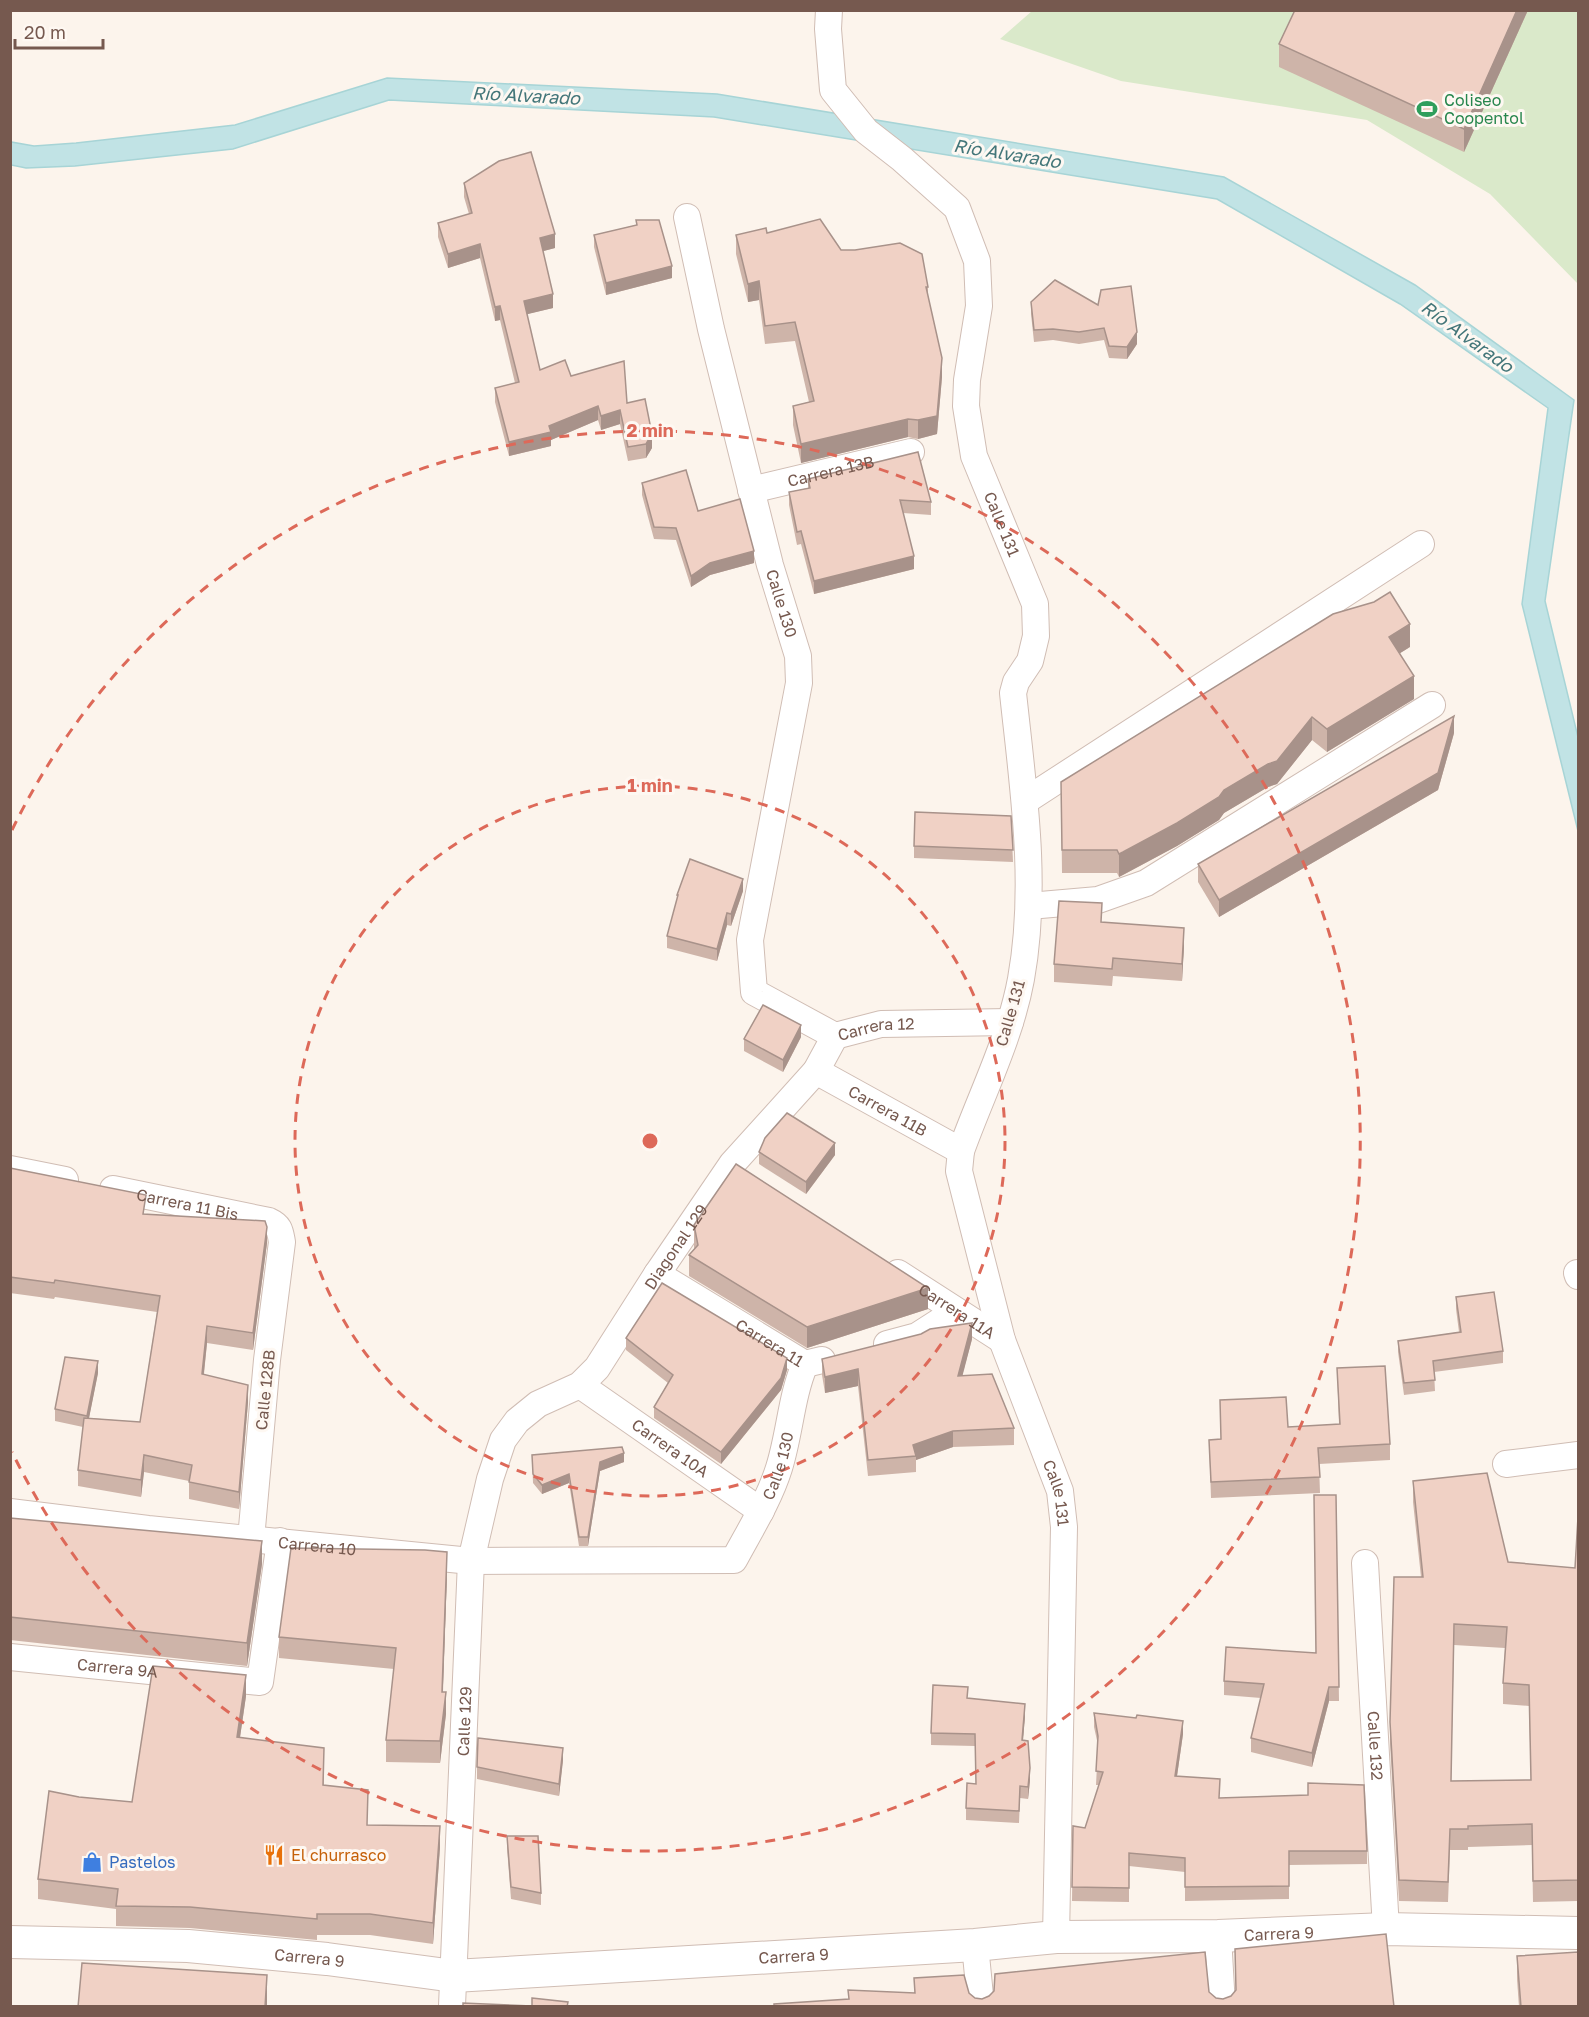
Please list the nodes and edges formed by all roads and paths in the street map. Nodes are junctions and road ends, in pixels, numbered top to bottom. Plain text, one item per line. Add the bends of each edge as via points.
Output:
1 (829, 10) edge
2 (687, 217) dead end
3 (911, 452) edge
4 (751, 490) junction
5 (1421, 544) dead end
6 (1432, 705) dead end
7 (1025, 801) junction
8 (1029, 906) junction
9 (754, 992) joint
10 (1010, 1022) junction
11 (835, 1036) junction
12 (816, 1071) junction
13 (961, 1151) junction
14 (10, 1168) edge
15 (282, 1242) joint
16 (878, 1260) edge
17 (657, 1274) junction
18 (956, 1311) junction
19 (1002, 1340) junction
20 (805, 1364) junction
21 (580, 1385) junction
22 (503, 1440) joint
23 (1578, 1455) edge
24 (1506, 1464) dead end
25 (761, 1511) junction
26 (10, 1512) edge
27 (251, 1539) junction
28 (280, 1541) junction
29 (734, 1560) joint
30 (471, 1561) junction
31 (1365, 1563) dead end
32 (10, 1657) edge
33 (1386, 1929) junction
34 (1578, 1933) edge
35 (1218, 1936) junction
36 (1056, 1937) junction
37 (10, 1942) edge
38 (975, 1945) junction
39 (453, 1991) edge
40 (981, 2007) edge
41 (1222, 2007) edge

1 - 7 street, Calle 131 via 833,90 866,131 957,208 976,261 980,306 966,406 974,456 1035,604 1036,636 1030,661 1013,693
2 - 4 street, Calle 130
3 - 4 street, Carrera 13B
4 - 9 street, Calle 130 via 798,656 799,683 750,940
5 - 7 street
6 - 8 street via 1146,883 1098,900
7 - 8 street, Calle 131
8 - 10 street, Calle 131 via 1021,979
9 - 11 street, Carrera 12
10 - 11 street, Carrera 12 via 881,1024
10 - 13 street, Calle 131
11 - 12 street, Diagonal 129
12 - 13 street, Carrera 11B
12 - 17 street, Diagonal 129
13 - 19 street, Calle 131 via 959,1171
14 - 15 street, Carrera 11 Bis via 269,1221 278,1225
15 - 27 street, Calle 128B
16 - 18 street, Carrera 11A
17 - 20 street, Carrera 11
17 - 21 street, Diagonal 129 via 597,1368
18 - 19 street, Carrera 11A
18 - 20 street, Carrera 11 via 917,1336
19 - 36 street, Calle 131 via 1060,1491 1064,1527
20 - 25 street, Calle 130 via 797,1383 779,1468
21 - 22 street, Diagonal 129 via 538,1404 518,1420
21 - 25 street, Carrera 10A
22 - 30 street, Calle 129
23 - 24 street
25 - 29 street, Calle 130
26 - 27 street, Carrera 10
27 - 28 street, Carrera 10
28 - 30 street, Carrera 10
28 - 32 street, Carrera 9A via 260,1683
29 - 30 street, Carrera 10
30 - 39 street, Calle 129
31 - 33 street, Calle 132
33 - 34 street, Carrera 9
33 - 35 street, Carrera 9
35 - 36 street, Carrera 9
35 - 41 street
36 - 38 street, Carrera 9
37 - 39 street, Carrera 9 via 188,1946 327,1959
38 - 39 street, Carrera 9
38 - 40 street

